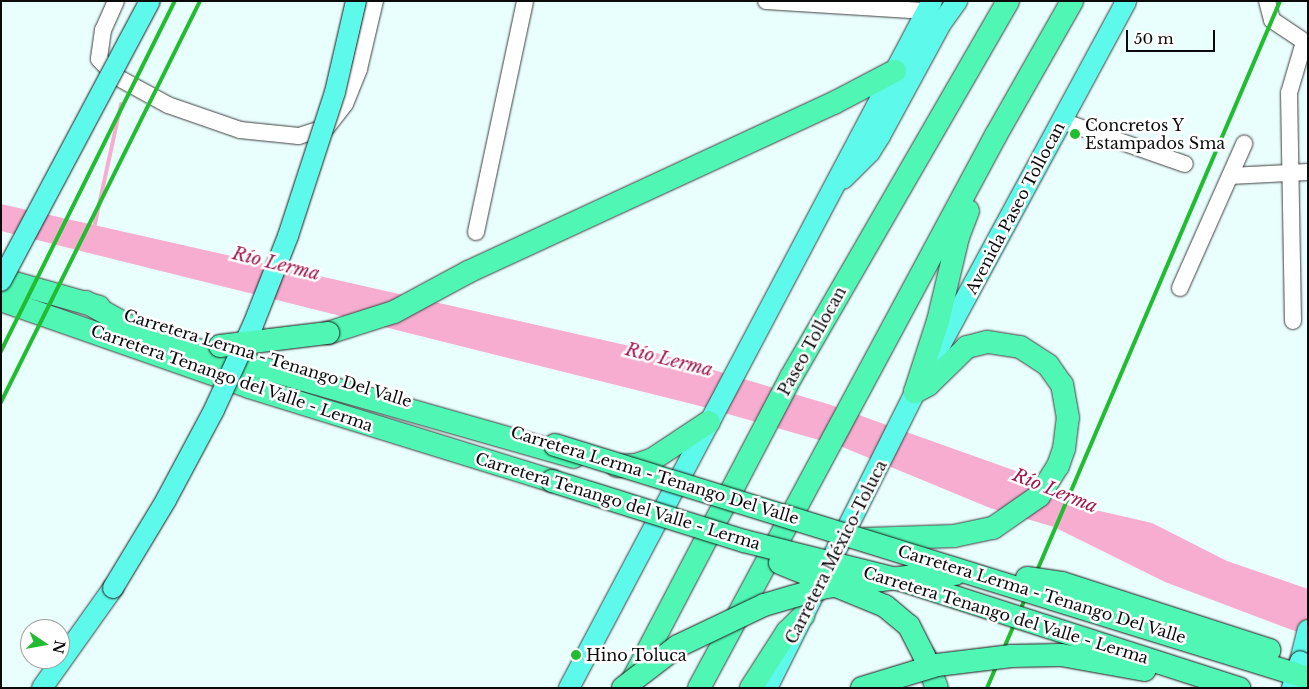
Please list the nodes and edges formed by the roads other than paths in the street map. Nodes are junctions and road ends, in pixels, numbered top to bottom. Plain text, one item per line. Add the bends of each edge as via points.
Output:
1 (116, 1) edge
2 (150, 1) edge
3 (356, 1) edge
4 (375, 1) edge
5 (525, 1) edge
6 (766, 1) edge
7 (957, 1) edge
8 (1008, 1) edge
9 (1072, 1) edge
10 (1126, 1) edge
11 (1267, 1) edge
12 (803, 3) edge
13 (929, 6) edge
14 (1306, 43) edge
15 (894, 71) junction
16 (1062, 121) junction
17 (996, 136) junction
18 (1244, 144) dead end
19 (1184, 164) dead end
20 (1300, 173) edge
21 (1230, 176) junction
22 (832, 188) junction
23 (476, 232) dead end
24 (1, 280) edge
25 (1180, 288) dead end
26 (1, 300) edge
27 (86, 302) junction
28 (1293, 321) dead end
29 (220, 346) junction
30 (915, 392) junction
31 (906, 416) joint
32 (710, 419) junction
33 (866, 539) junction
34 (744, 541) junction
35 (822, 579) junction
36 (803, 616) junction
37 (1308, 630) edge
38 (1305, 667) edge
39 (42, 688) edge
40 (569, 688) edge
41 (623, 688) edge
42 (629, 688) edge
43 (699, 688) edge
44 (751, 688) edge
45 (767, 688) edge
46 (862, 688) edge
47 (937, 688) edge
48 (1205, 688) edge
49 (1239, 688) edge
50 (1292, 688) edge

1 - 4 street via 103,30 99,59 114,76 168,104 240,130 300,136 327,127 346,104 359,69
2 - 24 main road, bridge
3 - 39 main road, bridge via 335,92 288,236 253,325 175,484 113,588
5 - 23 street
6 - 12 street
7 - 22 main road via 942,22 870,152
8 - 42 highway, Paseo Tollocan via 791,377
9 - 17 highway
10 - 16 main road, Avenida Paseo Tollocan
11 - 14 street via 1272,20
12 - 13 street
13 - 15 main road
14 - 20 street via 1289,93
15 - 22 main road
15 - 29 highway, bridge via 834,103 468,272 386,315 328,333
16 - 19 street
16 - 30 main road, Avenida Paseo Tollocan
17 - 30 highway via 958,237 938,321
17 - 43 highway
18 - 21 street
20 - 21 street
20 - 28 street
21 - 25 street
22 - 32 main road
24 - 27 highway, Carretera Lerma - Tenango Del Valle
26 - 34 highway, Carretera Tenango del Valle - Lerma, bridge via 249,387
27 - 29 highway, Carretera Lerma - Tenango Del Valle
27 - 32 highway via 132,328 192,349 600,464 623,467 652,459
29 - 33 highway, Carretera Lerma - Tenango Del Valle, bridge
30 - 31 main road, Avenida Paseo Tollocan
30 - 33 highway via 928,385 959,352 987,342 1009,344 1030,352 1048,365 1062,385 1068,418 1064,449 1049,482 1027,508 993,528 971,534
31 - 35 main road, Carretera México-Toluca, bridge
32 - 40 main road
33 - 38 highway, Carretera Lerma - Tenango Del Valle, bridge
34 - 35 highway, bridge via 755,555
34 - 49 highway, Carretera Tenango del Valle - Lerma, bridge via 908,582
35 - 36 main road, Carretera México-Toluca, bridge
35 - 47 highway, bridge via 897,615 908,626 925,657
36 - 44 highway via 787,632
36 - 45 main road, Carretera México-Toluca
37 - 38 main road
38 - 41 highway, bridge via 1062,583 1005,575 930,574 826,587 764,606 678,646
38 - 50 main road, bridge
46 - 48 highway, bridge via 937,665 1011,656 1061,655 1132,666

